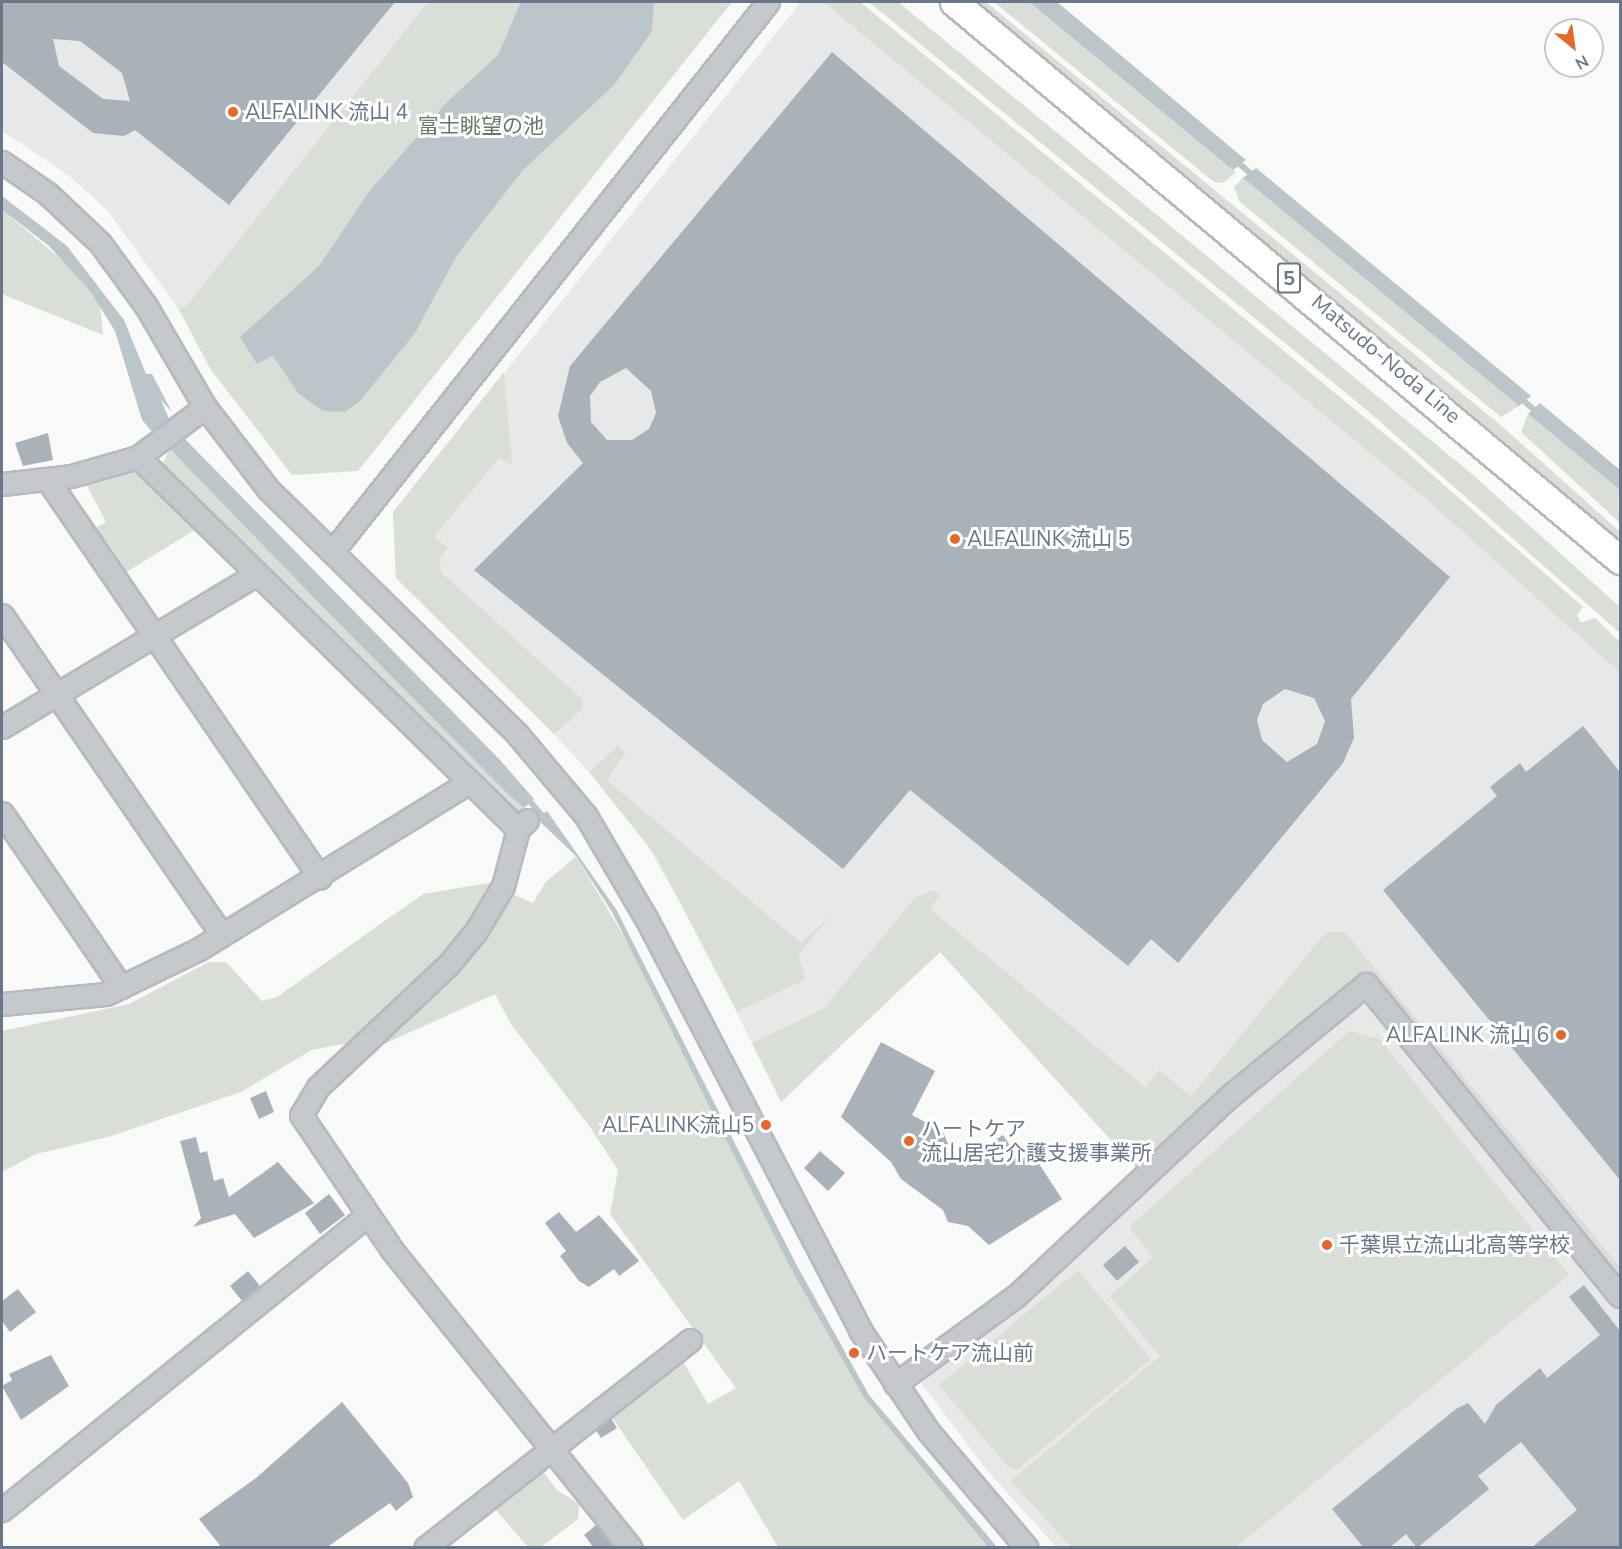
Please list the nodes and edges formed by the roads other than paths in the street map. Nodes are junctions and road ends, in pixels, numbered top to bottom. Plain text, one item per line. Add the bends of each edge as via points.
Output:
1 (768, 2) edge
2 (954, 2) edge
3 (2, 162) edge
4 (205, 407) junction
5 (138, 457) junction
6 (47, 479) junction
7 (2, 484) edge
8 (332, 552) junction
9 (1620, 560) edge
10 (257, 574) junction
11 (2, 615) edge
12 (154, 637) junction
13 (56, 694) junction
14 (2, 727) edge
15 (470, 783) junction
16 (2, 813) edge
17 (320, 878) junction
18 (222, 935) junction
19 (121, 987) junction
20 (2, 1004) edge
21 (368, 1216) junction
22 (1620, 1296) edge
23 (690, 1340) dead end
24 (895, 1384) junction
25 (549, 1447) junction
26 (2, 1510) edge
27 (425, 1548) edge
28 (631, 1548) edge
29 (1027, 1548) edge

1 - 8 street
2 - 9 main road, Matsudo-Noda Line / 5
3 - 4 street via 56,201 115,261
4 - 5 street
4 - 8 street via 268,489
5 - 6 street
5 - 10 street
6 - 7 street
6 - 12 street
8 - 24 street via 518,735 598,834 830,1278
10 - 12 street
10 - 15 street
11 - 13 street
12 - 13 street
12 - 17 street
13 - 14 street
13 - 18 street
15 - 17 street via 389,827
15 - 21 street via 523,824 503,886 476,931 449,964 304,1103 301,1114
16 - 19 street
17 - 18 street
18 - 19 street
19 - 20 street via 106,994
21 - 25 street
21 - 26 street
22 - 24 street via 1366,984 1231,1095 1017,1295
23 - 25 street
24 - 29 street
25 - 27 street
25 - 28 street

